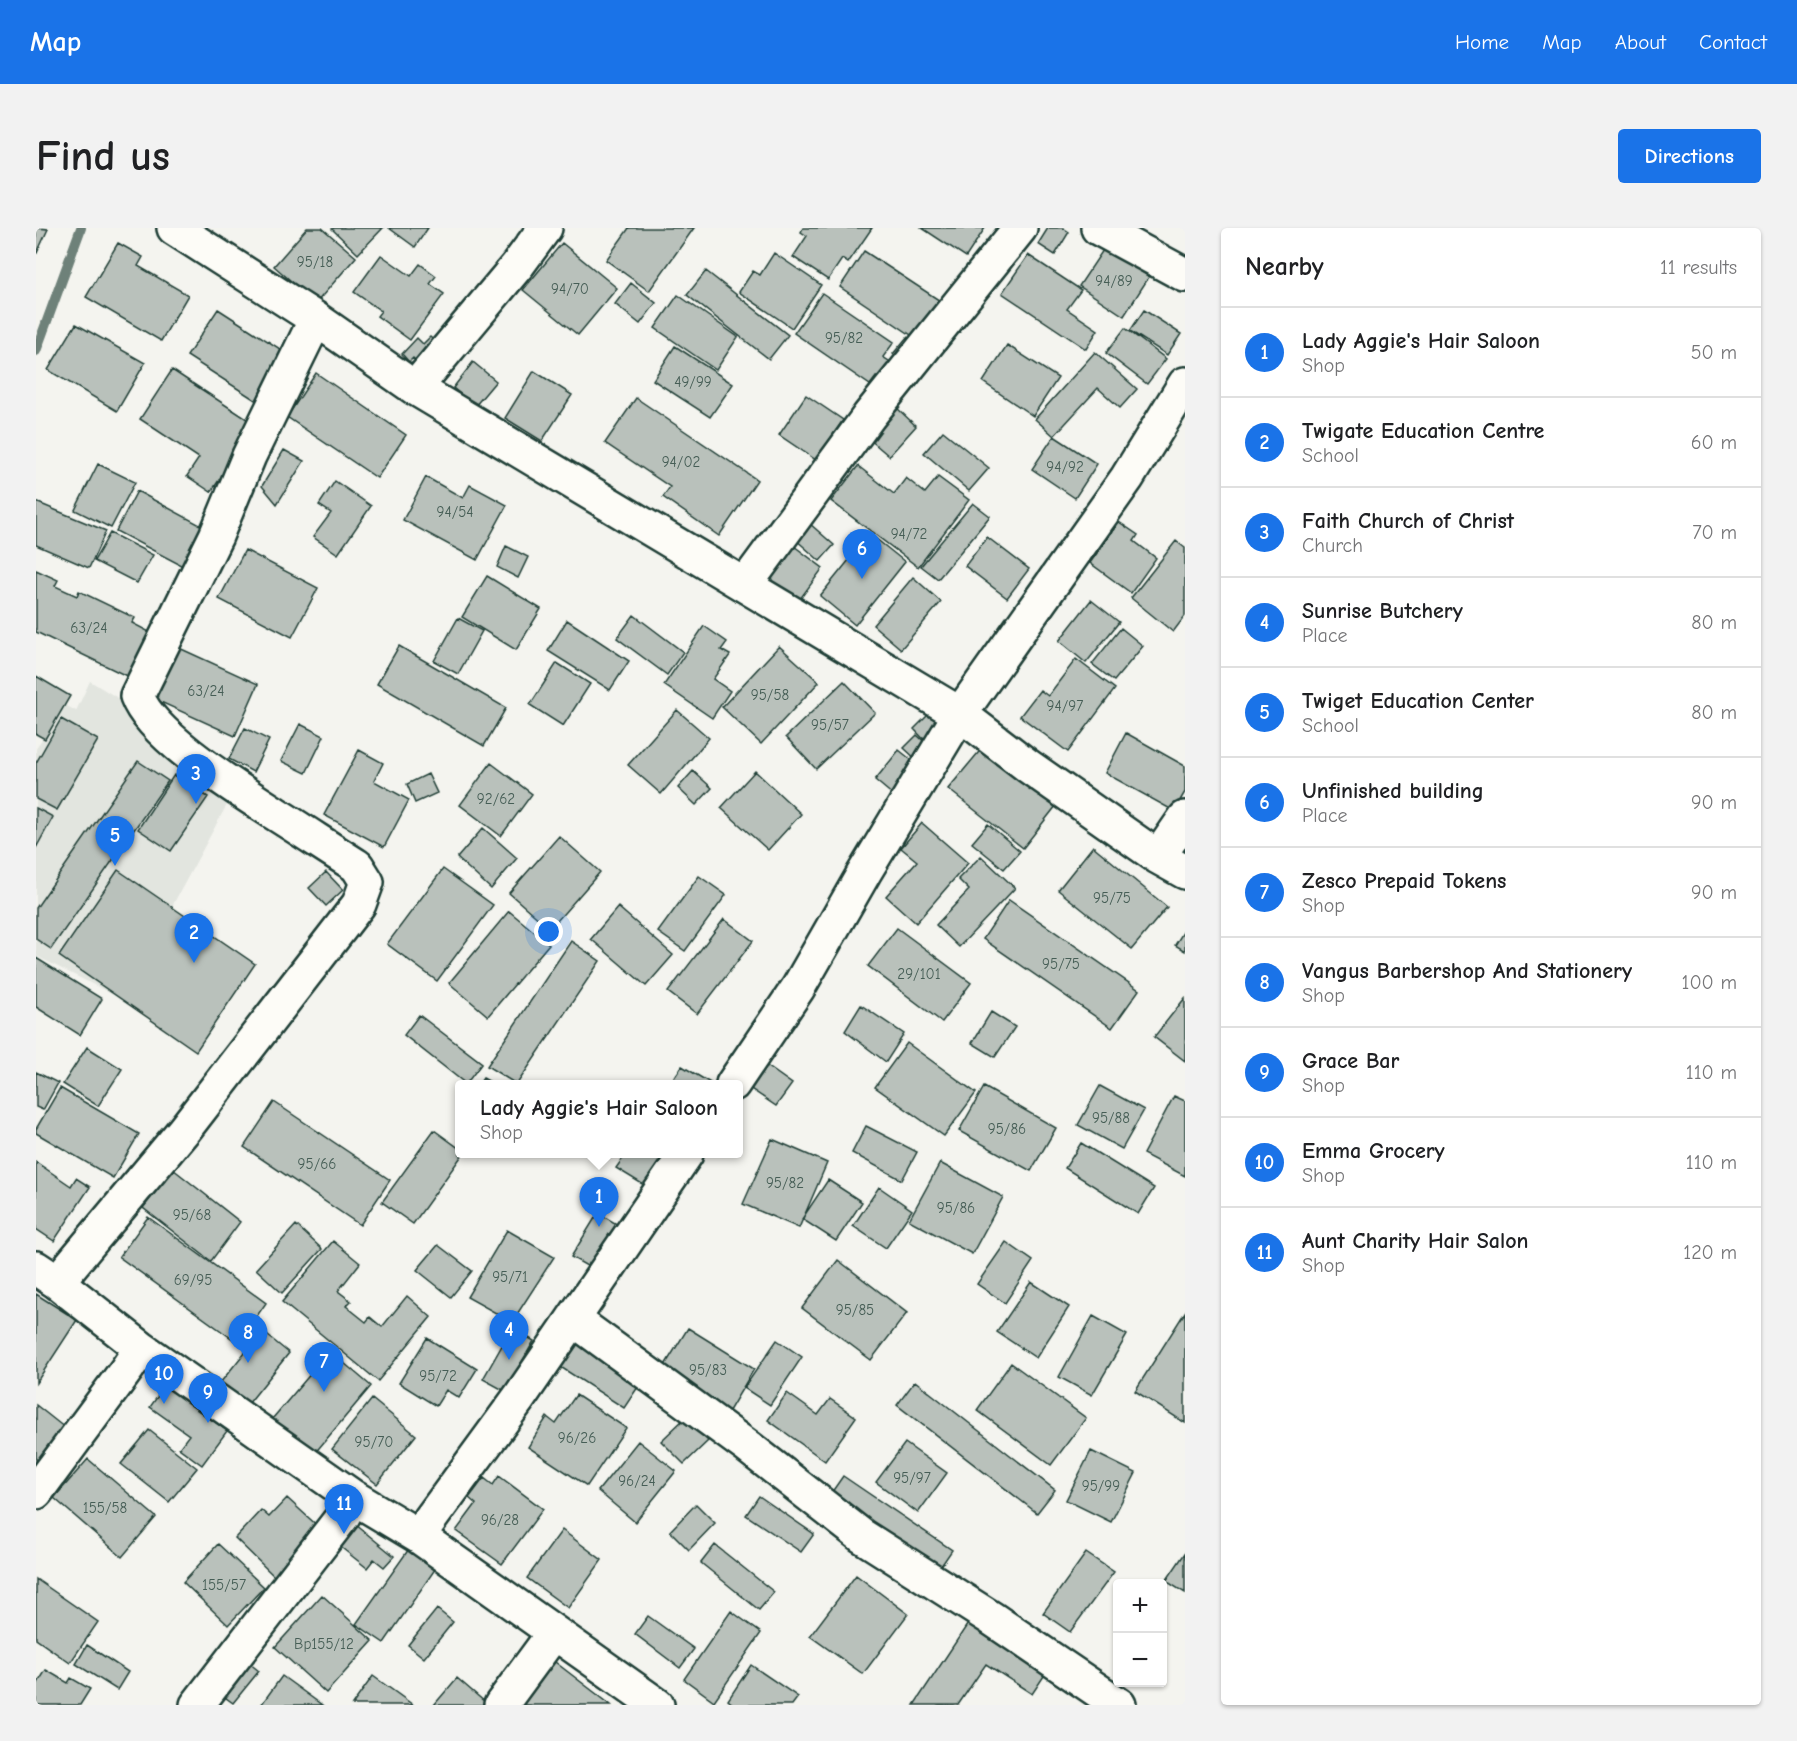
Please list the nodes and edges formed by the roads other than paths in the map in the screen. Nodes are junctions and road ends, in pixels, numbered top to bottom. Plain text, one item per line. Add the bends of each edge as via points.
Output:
1 (174, 228) edge
2 (545, 228) edge
3 (1020, 228) edge
4 (1098, 228) edge
5 (1185, 274) edge
6 (316, 319) junction
7 (1185, 384) edge
8 (415, 388) junction
9 (745, 585) junction
10 (960, 714) junction
11 (1185, 818) edge
12 (1172, 865) edge
13 (736, 1080) edge
14 (683, 1158) edge
15 (46, 1275) edge
16 (573, 1319) junction
17 (141, 1348) junction
18 (36, 1492) edge
19 (353, 1497) junction
20 (418, 1536) junction
21 (561, 1638) junction
22 (197, 1705) edge
23 (501, 1705) edge
24 (657, 1705) edge
25 (1119, 1705) edge

1 - 6 street
2 - 8 street
3 - 9 street via 868,416
4 - 5 street
6 - 8 street
6 - 15 street via 137,696 160,729 218,776 357,866 367,882 359,904 184,1130
7 - 10 street via 1127,477
8 - 9 street
9 - 10 street
10 - 12 street
10 - 13 street via 798,988
11 - 12 street
14 - 16 street
15 - 17 street
16 - 20 street
16 - 25 street via 862,1536
17 - 18 street
17 - 19 street
19 - 20 street
19 - 22 street via 343,1516
20 - 21 street
21 - 23 street via 548,1641
21 - 24 street

